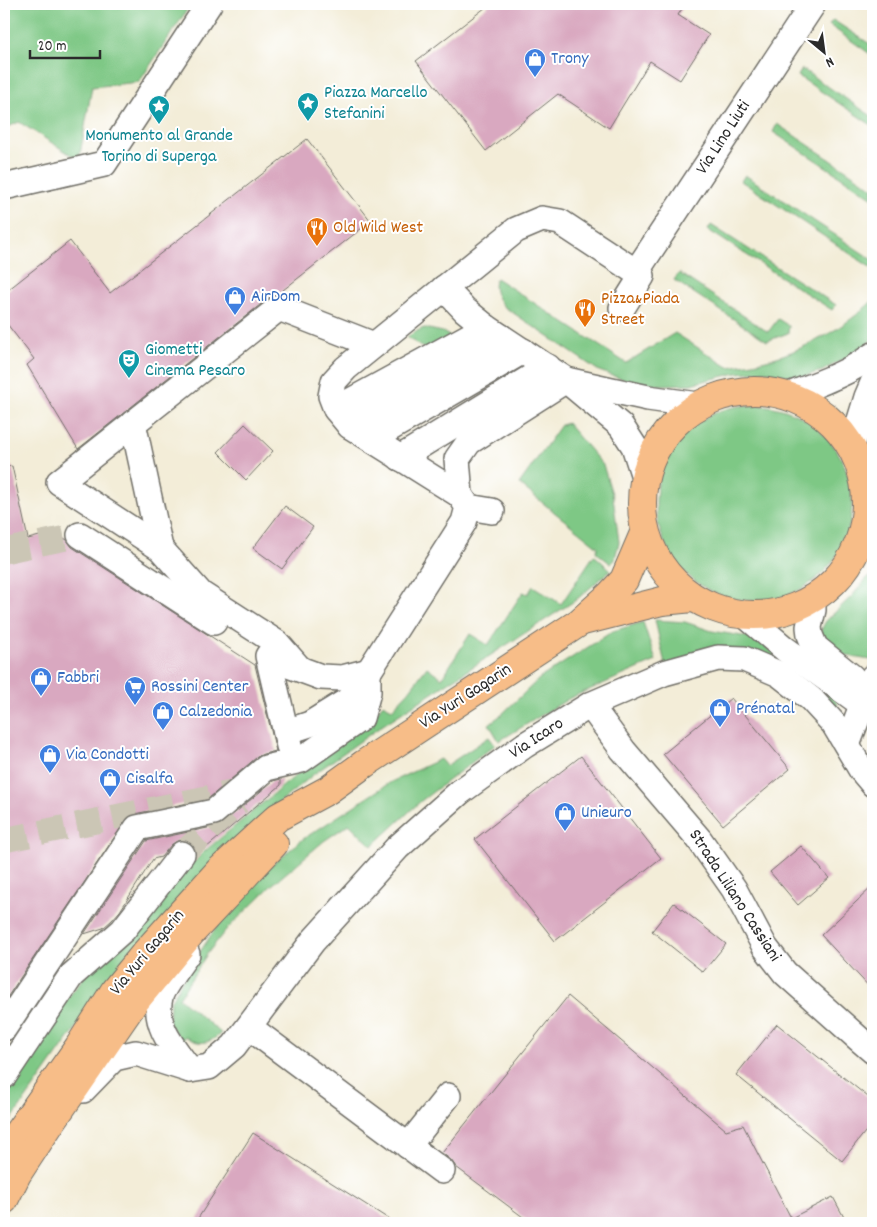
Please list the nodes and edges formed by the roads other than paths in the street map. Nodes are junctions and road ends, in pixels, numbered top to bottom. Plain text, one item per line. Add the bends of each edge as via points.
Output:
1 (209, 4) edge
2 (812, 4) edge
3 (4, 187) edge
4 (639, 274) junction
5 (444, 288) junction
6 (622, 308) dead end
7 (494, 332) junction
8 (374, 345) junction
9 (523, 351) junction
10 (873, 354) edge
11 (557, 374) junction
12 (873, 383) edge
13 (789, 395) junction
14 (698, 405) junction
15 (343, 417) junction
16 (133, 423) junction
17 (372, 439) junction
18 (852, 446) junction
19 (400, 458) junction
20 (644, 477) junction
21 (869, 483) edge
22 (473, 505) junction
23 (645, 531) junction
24 (80, 535) tunnel mouth
25 (160, 548) junction
26 (873, 561) edge
27 (837, 579) junction
28 (693, 598) junction
29 (813, 599) junction
30 (745, 615) junction
31 (580, 622) junction
32 (268, 656) junction
33 (299, 668) junction
34 (369, 671) junction
35 (873, 677) edge
36 (868, 702) edge
37 (590, 705) junction
38 (847, 745) junction
39 (873, 784) edge
40 (328, 790) junction
41 (182, 854) tunnel mouth
42 (191, 933) junction
43 (4, 1028) edge
44 (249, 1028) junction
45 (873, 1051) edge
46 (190, 1070) junction
47 (4, 1076) edge
48 (448, 1096) dead end
49 (50, 1124) junction
50 (408, 1146) junction
51 (4, 1152) edge
52 (442, 1171) dead end
53 (4, 1200) edge

1 - 3 street via 104,164
2 - 4 street, Via Lino Liuti
4 - 5 street via 560,222 542,219 516,230
4 - 6 street, Via Lino Liuti
5 - 7 street via 465,310
5 - 8 street
7 - 9 street
7 - 15 street
8 - 15 street via 334,381 331,396
8 - 16 street via 278,308
9 - 11 street
9 - 17 street
10 - 13 street via 823,382
11 - 14 street via 648,398
11 - 19 street
11 - 20 street via 621,426 634,446
11 - 22 street via 470,442 457,459
12 - 18 street
13 - 14 main road via 758,390 735,392
13 - 18 main road via 814,407 835,424
14 - 20 main road via 674,424 655,448
15 - 17 street
16 - 25 street
16 - 25 street via 59,482
17 - 19 street
18 - 21 main road
19 - 22 street
20 - 23 main road via 641,504
21 - 27 main road via 866,517 856,550
22 - 34 street via 440,574
23 - 28 main road via 655,558 672,580
23 - 31 main road, Via Yuri Gagarin via 624,580
24 - 32 street
25 - 33 street via 201,594 277,643
26 - 27 main road
27 - 29 main road
28 - 30 main road via 718,610
28 - 31 main road, Via Yuri Gagarin via 662,601
29 - 30 main road via 768,615
29 - 36 street via 809,627 815,647 852,677
30 - 36 street via 785,649
31 - 40 main road, Via Yuri Gagarin
32 - 33 street
32 - 34 street via 287,739 347,702
33 - 34 street via 320,677 342,678
34 - 43 street via 368,692 361,718 301,760 266,768 214,812 136,828
35 - 36 street
36 - 38 street
37 - 38 street, Via Icaro via 664,673 718,658 744,659 779,674 811,699 834,724
37 - 44 street, Via Icaro via 525,745 460,792 396,848 313,941
37 - 45 street, Strada Liliano Cassiani via 623,750 699,839 734,889 765,947 785,973
38 - 39 street, Via Icaro
40 - 42 main road, Via Yuri Gagarin
40 - 51 main road, Via Yuri Gagarin via 278,817 219,871 146,952 115,990
41 - 47 street via 123,930 71,976
42 - 46 street, Via Yuri Gagarin via 192,946 160,996 159,1014 162,1030
42 - 49 main road, Via Yuri Gagarin via 135,1002
44 - 46 street, Via Icaro via 209,1067
44 - 50 street via 291,1054
46 - 49 street, Via Yuri Gagarin via 136,1053 114,1058
48 - 50 street
49 - 53 main road, Via Yuri Gagarin
50 - 52 street

